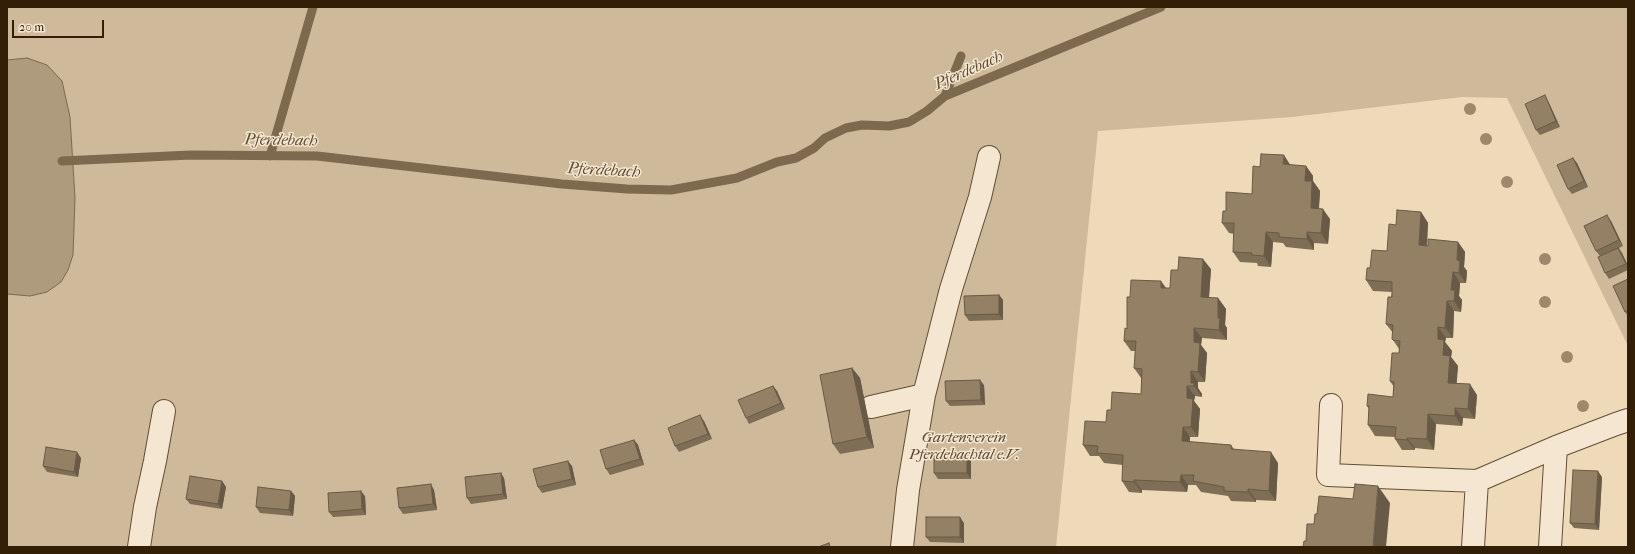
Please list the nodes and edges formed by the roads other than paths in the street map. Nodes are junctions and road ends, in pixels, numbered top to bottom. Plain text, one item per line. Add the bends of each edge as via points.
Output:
1 (989, 157) dead end
2 (924, 395) junction
3 (1331, 405) dead end
4 (871, 407) dead end
5 (164, 411) dead end
6 (1622, 422) edge
7 (1556, 447) junction
8 (1477, 481) junction
9 (139, 547) edge
10 (902, 547) edge
11 (1473, 547) edge
12 (1550, 547) edge

1 - 2 lane
2 - 4 lane
2 - 10 lane via 908,490
3 - 8 lane via 1328,475
5 - 9 lane via 144,507
6 - 7 lane
7 - 8 lane
7 - 12 lane
8 - 11 lane

